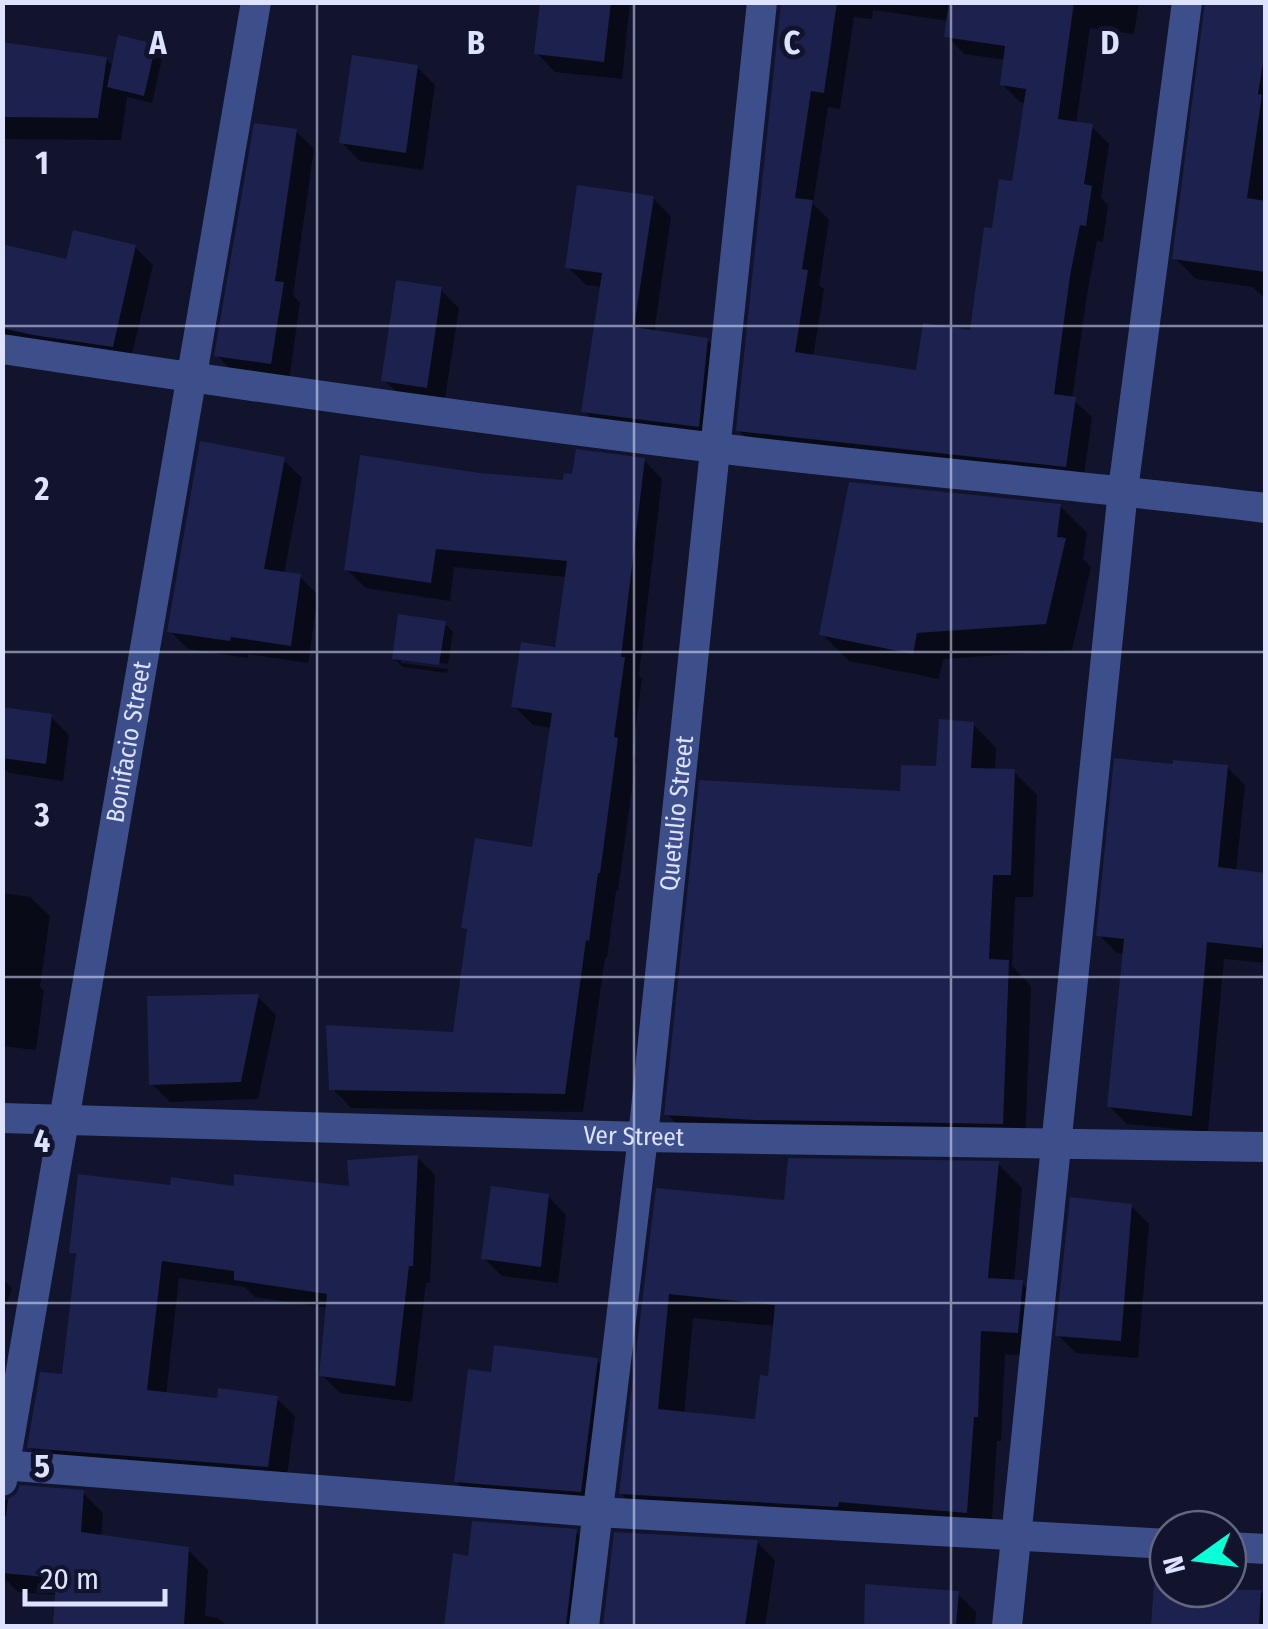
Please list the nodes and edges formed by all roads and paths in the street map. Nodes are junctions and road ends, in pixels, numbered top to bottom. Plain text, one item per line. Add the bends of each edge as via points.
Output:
1 (256, 2) edge
2 (762, 2) edge
3 (1187, 2) edge
4 (2, 349) edge
5 (192, 378) junction
6 (716, 448) junction
7 (1123, 490) junction
8 (1266, 508) edge
9 (2, 1118) edge
10 (63, 1120) junction
11 (643, 1137) junction
12 (1055, 1143) junction
13 (1266, 1147) edge
14 (3, 1471) edge
15 (596, 1512) junction
16 (1016, 1536) junction
17 (1148, 1543) edge
18 (584, 1626) edge
19 (1007, 1626) edge

1 - 5 street, Bonifacio Street
2 - 6 street, Quetulio Street
3 - 7 street
4 - 5 street
5 - 6 street
5 - 10 street, Bonifacio Street
6 - 7 street
6 - 11 street, Quetulio Street
7 - 8 street
7 - 12 street
9 - 10 street, Ver Street
10 - 11 street, Ver Street
10 - 14 street, Bonifacio Street
11 - 12 street, Ver Street
11 - 15 street, Quetulio Street
12 - 13 street, Ver Street
12 - 16 street
14 - 15 street
15 - 16 street
15 - 18 street, Quetulio Street
16 - 17 street
16 - 19 street

